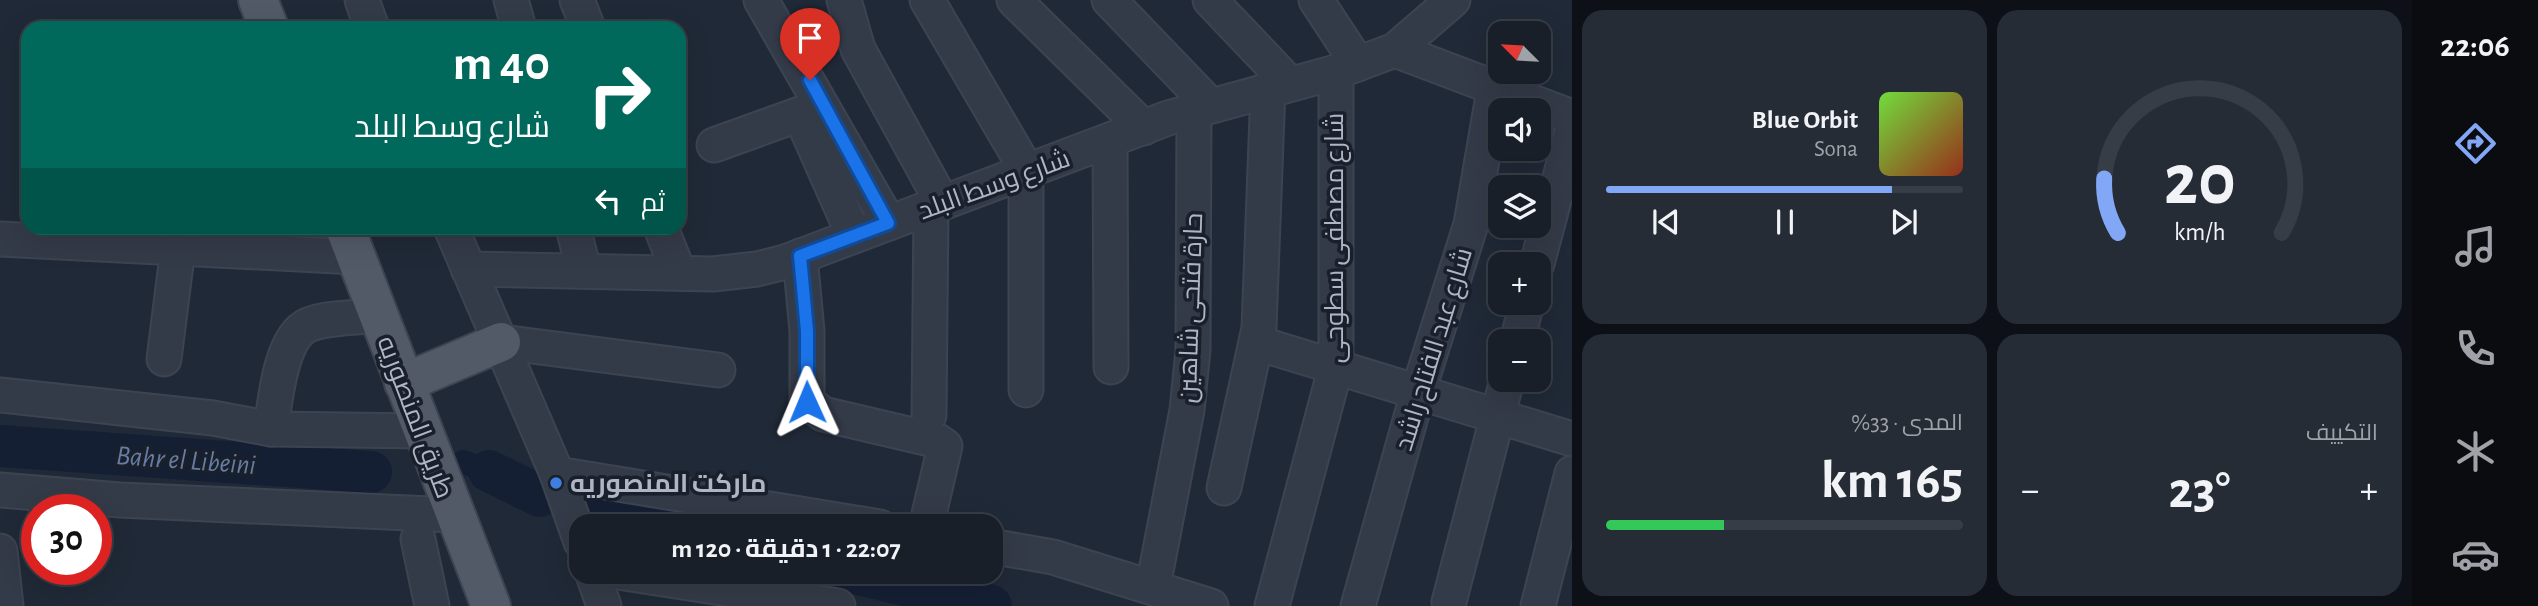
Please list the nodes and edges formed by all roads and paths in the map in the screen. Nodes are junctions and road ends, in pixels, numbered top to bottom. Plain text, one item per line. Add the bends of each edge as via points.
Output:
1 (258, 0) edge
2 (362, 0) edge
3 (511, 0) edge
4 (577, 0) edge
5 (761, 0) edge
6 (844, 0) edge
7 (927, 0) edge
8 (1014, 0) edge
9 (1110, 0) edge
10 (1210, 0) edge
11 (1316, 0) edge
12 (1439, 4) edge
13 (266, 21) edge
14 (370, 21) edge
15 (517, 21) edge
16 (584, 21) edge
17 (1395, 50) junction
18 (1347, 68) junction
19 (1278, 86) junction
20 (1494, 90) junction
21 (1202, 107) junction
22 (1572, 117) edge
23 (1144, 128) junction
24 (1572, 132) edge
25 (1110, 142) junction
26 (714, 145) dead end
27 (1026, 169) junction
28 (937, 205) junction
29 (888, 223) junction
30 (454, 235) edge
31 (575, 235) edge
32 (664, 235) edge
33 (854, 236) junction
34 (0, 239) edge
35 (351, 242) edge
36 (178, 248) junction
37 (1541, 252) edge
38 (792, 259) junction
39 (468, 269) junction
40 (584, 270) junction
41 (678, 274) junction
42 (378, 315) junction
43 (500, 342) junction
44 (1257, 344) junction
45 (164, 359) dead end
46 (1336, 366) junction
47 (1111, 368) dead end
48 (718, 370) dead end
49 (404, 383) junction
50 (784, 383) dead end
51 (1026, 390) dead end
52 (1418, 392) junction
53 (1504, 392) edge
54 (0, 395) edge
55 (929, 415) dead end
56 (1498, 416) junction
57 (271, 429) junction
58 (422, 431) junction
59 (1572, 439) edge
60 (1572, 473) edge
61 (557, 474) junction
62 (1224, 488) dead end
63 (0, 490) edge
64 (571, 514) edge
65 (801, 514) edge
66 (929, 514) edge
67 (453, 515) junction
68 (418, 539) dead end
69 (1003, 548) edge
70 (0, 551) edge
71 (596, 584) edge
72 (696, 584) edge
73 (1153, 587) junction
74 (1449, 602) dead end
75 (6, 606) edge
76 (432, 606) edge
77 (491, 606) edge
78 (604, 606) edge
79 (838, 606) edge
80 (1211, 606) edge
81 (1272, 606) edge
82 (1358, 606) edge
83 (1538, 606) edge

1 - 13 main road
2 - 14 street
3 - 15 street
4 - 16 street
5 - 29 street
6 - 28 street via 858,49
7 - 27 street
8 - 23 street
9 - 21 street
10 - 19 street
11 - 18 street
12 - 17 street, شارع وسط البلد
17 - 18 street, شارع وسط البلد
17 - 20 street
18 - 19 street, شارع وسط البلد
18 - 46 street, شارع مصطفى سطوحى
19 - 21 street, شارع وسط البلد
19 - 44 street
20 - 22 street
20 - 52 street, شارع عبد الفتاح راشد via 1471,224
21 - 23 street, شارع وسط البلد
21 - 73 street, حارة فتحى شاهين via 1187,410
23 - 25 street, شارع وسط البلد
24 - 37 street
25 - 27 street, شارع وسط البلد
25 - 47 street
26 - 33 street via 800,114
27 - 28 street, شارع وسط البلد
27 - 51 street
28 - 29 street, شارع وسط البلد
28 - 55 street
29 - 33 street, شارع وسط البلد
30 - 39 street
31 - 40 street
32 - 41 street
33 - 38 street, شارع وسط البلد
34 - 36 street
35 - 36 street
35 - 42 main road, طريق المنصوريه
36 - 45 street
38 - 41 street, شارع وسط البلد via 735,273
38 - 50 street
38 - 66 street via 807,331 807,402 823,414 944,446
39 - 40 street, شارع وسط البلد
39 - 43 street
40 - 41 street, شارع وسط البلد
42 - 49 main road, طريق المنصوريه
42 - 57 street via 310,324 300,330 280,375
43 - 48 street
43 - 49 main road
43 - 61 street
44 - 46 street
44 - 62 street
46 - 52 street
46 - 81 street, شارع مصطفى سطوحى
49 - 58 main road, طريق المنصوريه
52 - 56 street
52 - 82 street, شارع عبد الفتاح راشد
53 - 56 street
54 - 57 street via 213,418
56 - 59 street
56 - 74 street
57 - 58 street
58 - 67 main road, طريق المنصوريه
60 - 83 street
61 - 64 street
61 - 65 street
63 - 67 street
67 - 77 main road, طريق المنصوريه
68 - 76 street
69 - 73 street via 1053,557
70 - 75 street
71 - 78 street
72 - 79 street
73 - 80 street

